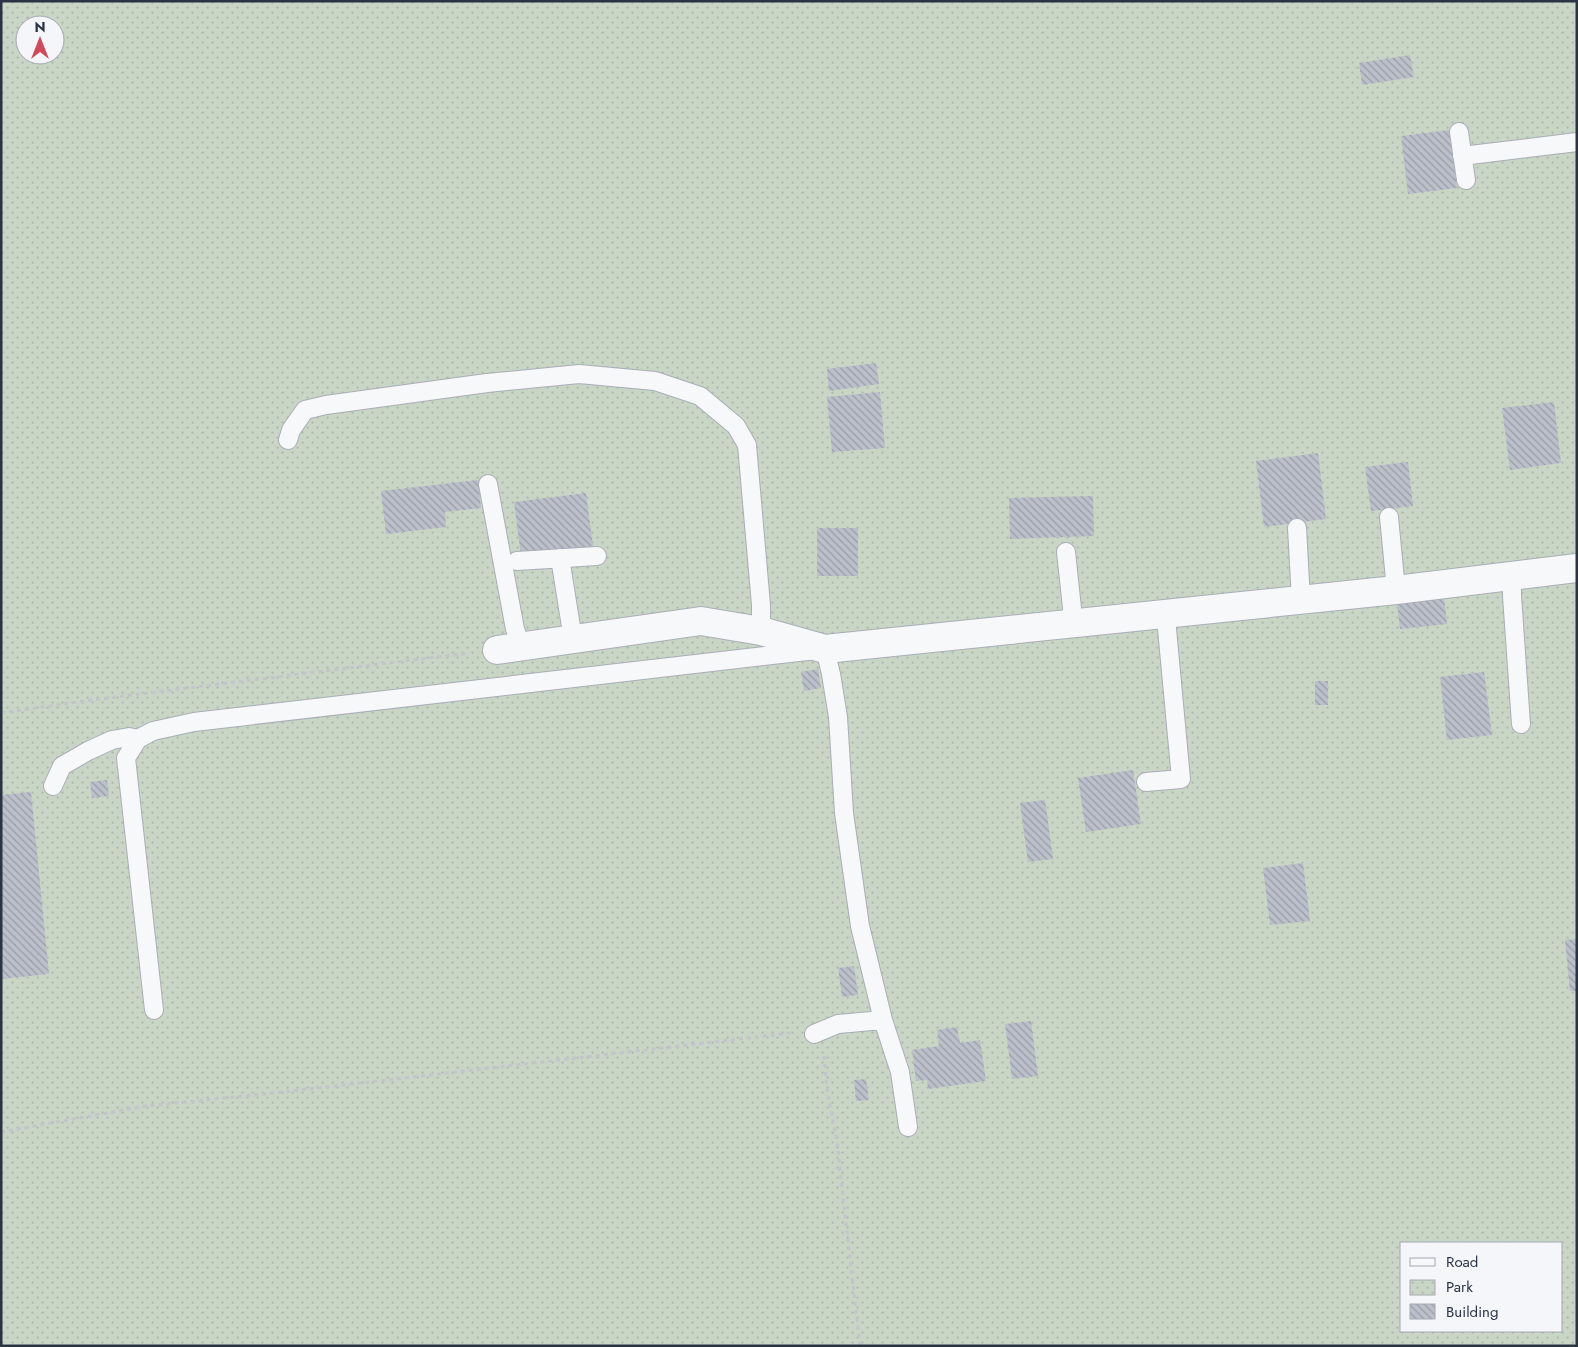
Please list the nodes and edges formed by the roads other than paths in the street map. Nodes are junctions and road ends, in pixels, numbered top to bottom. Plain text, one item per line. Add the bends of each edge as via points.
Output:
1 (1458, 132) dead end
2 (1577, 142) edge
3 (1462, 156) junction
4 (1466, 180) dead end
5 (288, 440) dead end
6 (488, 484) dead end
7 (1389, 517) dead end
8 (1297, 528) dead end
9 (1066, 552) dead end
10 (597, 556) dead end
11 (560, 558) junction
12 (517, 561) dead end
13 (1577, 568) edge
14 (1512, 576) junction
15 (1396, 590) junction
16 (1301, 600) junction
17 (1165, 614) junction
18 (1072, 624) junction
19 (761, 631) junction
20 (573, 639) junction
21 (509, 648) joint
22 (825, 649) junction
23 (1521, 724) dead end
24 (138, 739) junction
25 (1146, 782) dead end
26 (53, 786) dead end
27 (154, 1010) dead end
28 (882, 1020) junction
29 (814, 1034) road end
30 (908, 1127) dead end

1 - 3 lane
2 - 3 lane
3 - 4 lane
5 - 19 lane via 305,410 496,382 579,374 655,381 700,396 736,426 747,445
6 - 21 lane via 515,629
7 - 15 lane
8 - 16 lane
9 - 18 lane
10 - 11 lane
11 - 12 lane
11 - 20 lane
13 - 14 street
14 - 15 street
14 - 23 lane
15 - 16 street
16 - 17 street
17 - 18 street
17 - 25 lane via 1180,779
18 - 22 street
19 - 20 street via 701,622
19 - 22 street
20 - 21 street
22 - 24 lane via 194,722 153,731
22 - 28 lane via 838,717 844,813 860,926
24 - 26 lane via 112,740 88,751 62,766
24 - 27 lane via 126,758
28 - 29 lane via 838,1024
28 - 30 lane via 900,1072

